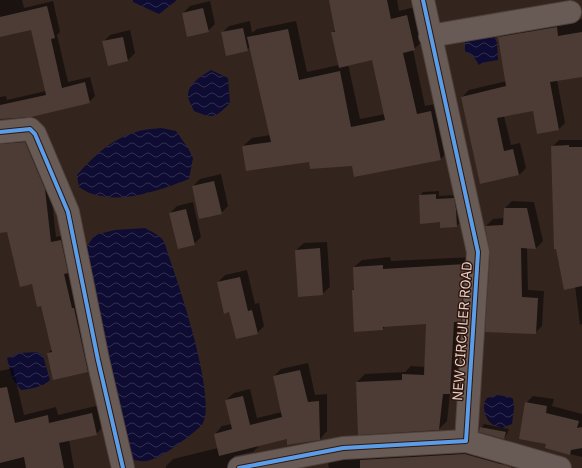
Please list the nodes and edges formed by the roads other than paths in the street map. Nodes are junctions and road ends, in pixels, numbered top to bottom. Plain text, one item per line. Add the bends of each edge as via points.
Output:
1 (423, 0) edge
2 (570, 12) dead end
3 (430, 36) junction
4 (0, 132) edge
5 (466, 441) junction
6 (123, 468) edge
7 (239, 468) edge
8 (560, 468) edge

1 - 3 street, NEW CIRCULER ROAD
2 - 3 street
3 - 5 street, NEW CIRCULER ROAD via 478,252
4 - 6 street via 30,129 36,134 68,212
5 - 7 street via 343,448
5 - 8 street

